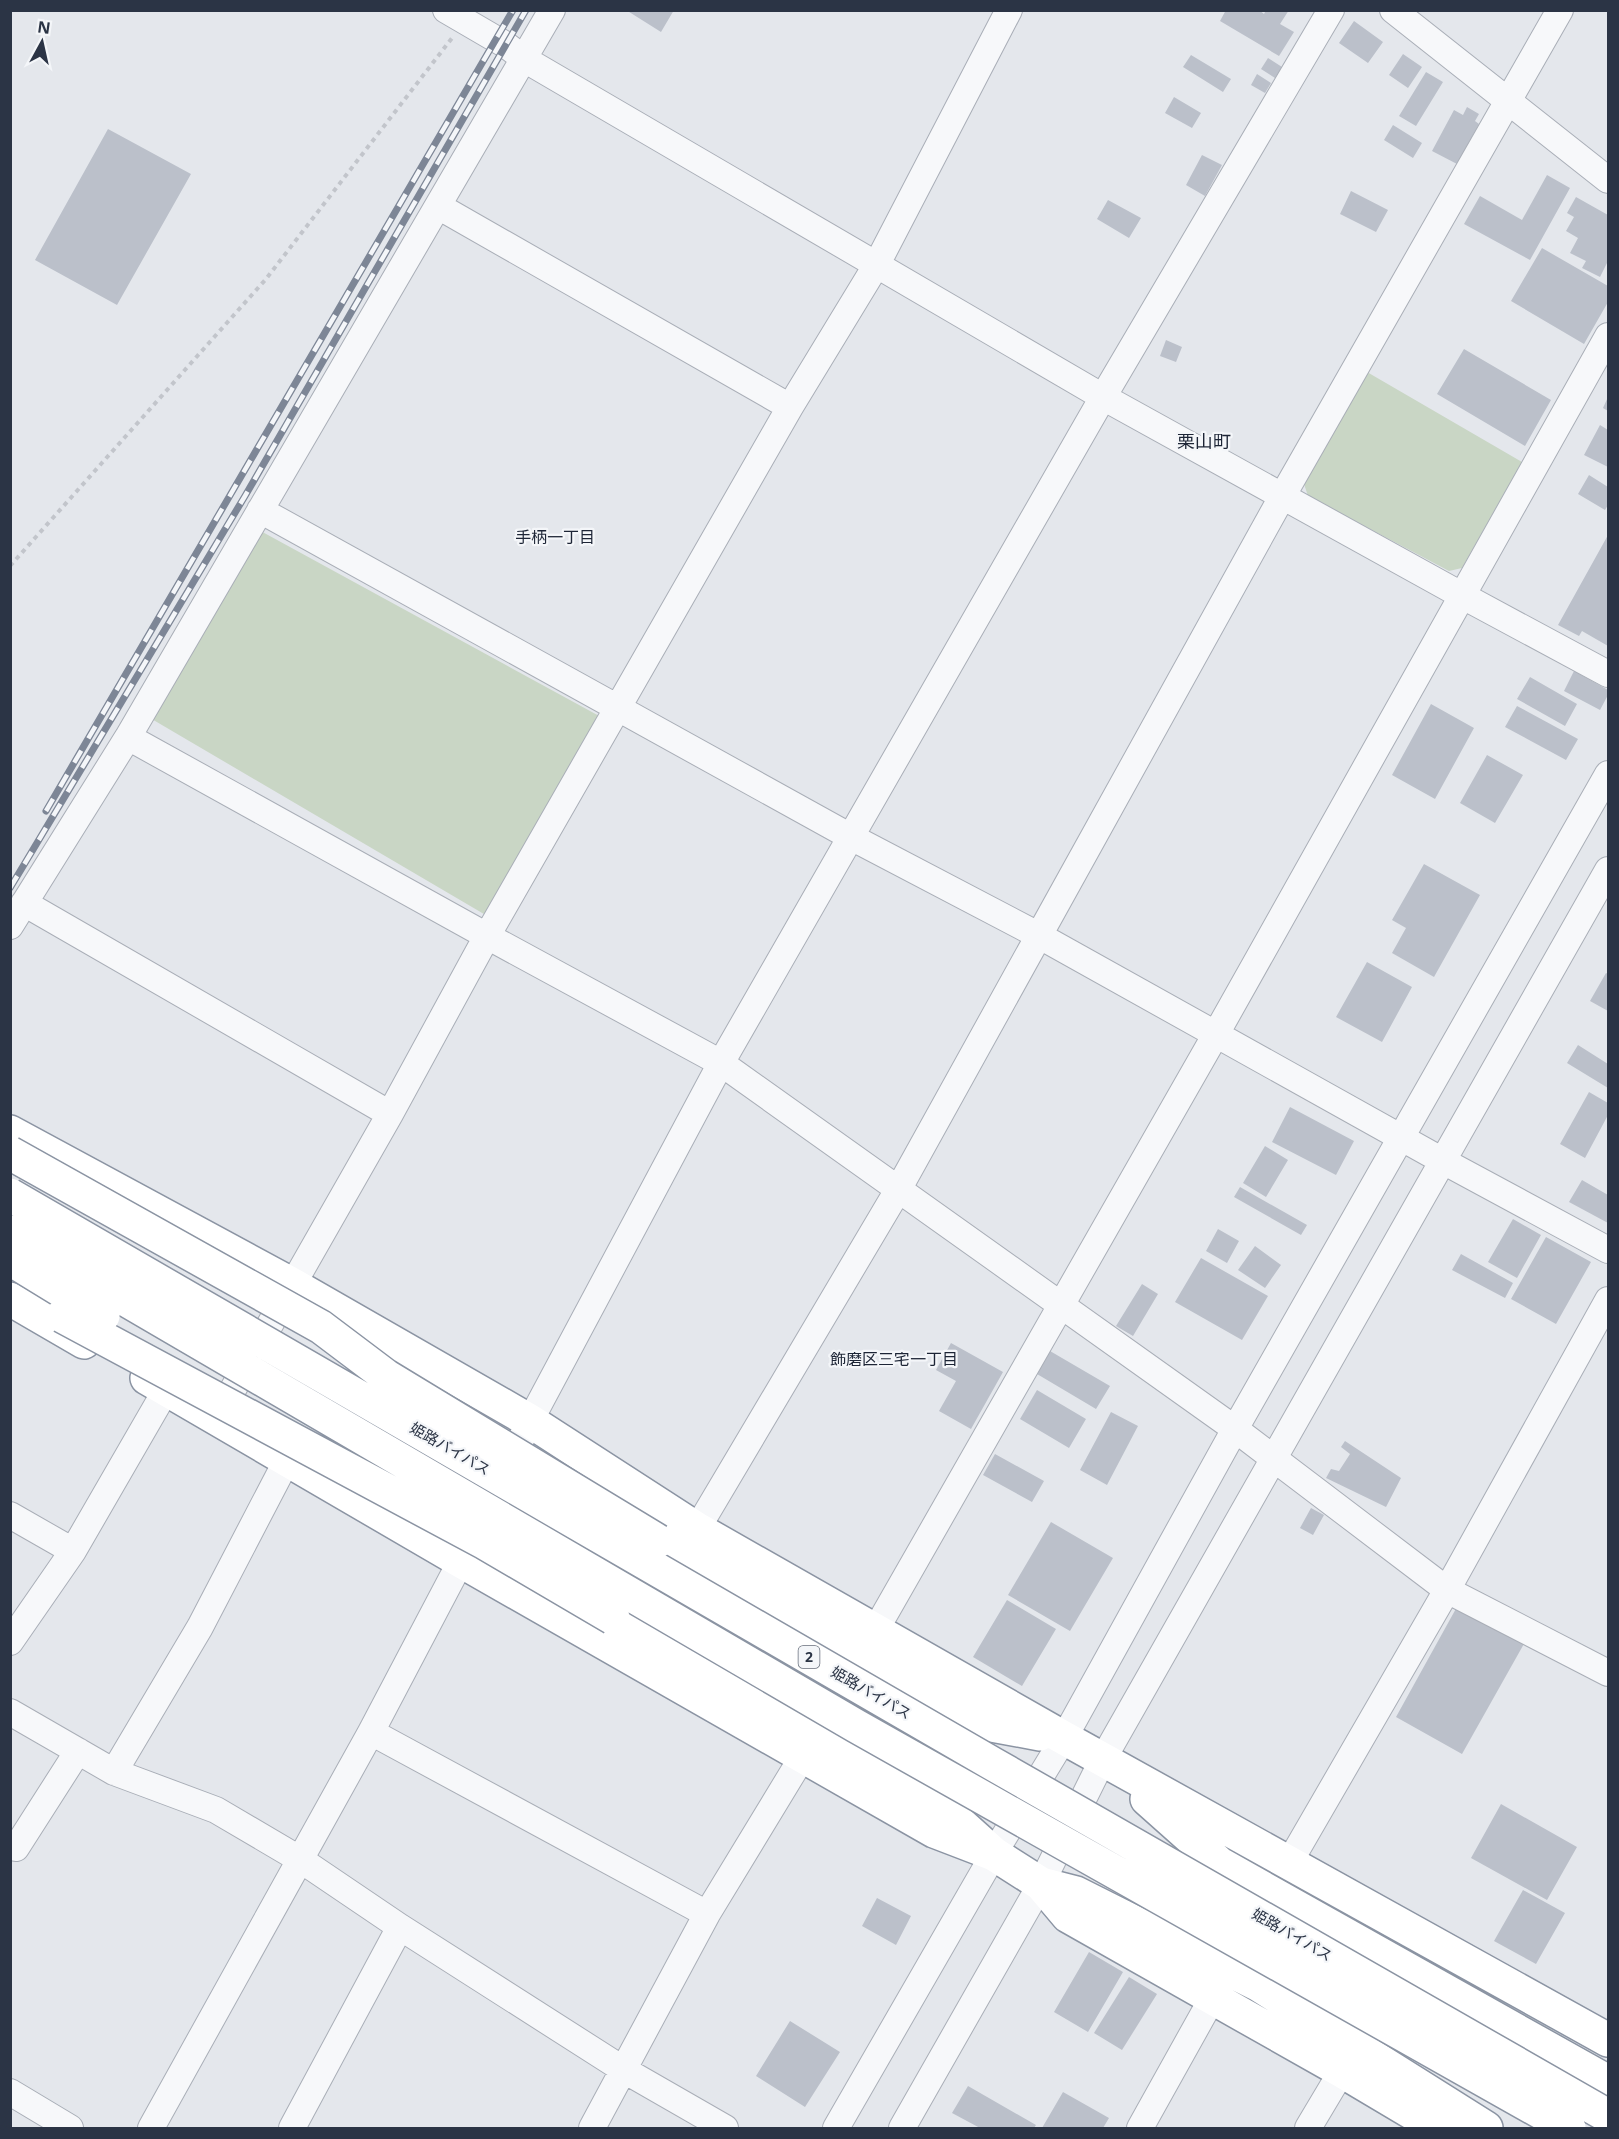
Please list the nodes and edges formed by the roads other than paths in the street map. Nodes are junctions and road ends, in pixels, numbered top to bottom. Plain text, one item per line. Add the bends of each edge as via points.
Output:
1 (552, 10) edge
2 (1009, 10) edge
3 (1331, 10) edge
4 (1393, 10) edge
5 (1560, 10) edge
6 (455, 16) edge
7 (524, 59) junction
8 (1508, 100) junction
9 (1608, 180) edge
10 (438, 206) junction
11 (877, 264) junction
12 (1608, 336) edge
13 (1103, 397) junction
14 (790, 407) junction
15 (1283, 495) junction
16 (260, 510) junction
17 (1463, 596) junction
18 (1608, 674) edge
19 (619, 709) junction
20 (128, 737) junction
21 (1608, 774) edge
22 (851, 837) junction
23 (1608, 870) edge
24 (24, 903) junction
25 (10, 926) edge
26 (1038, 935) junction
27 (487, 936) junction
28 (1216, 1034) junction
29 (721, 1063) junction
30 (390, 1114) junction
31 (10, 1132) edge
32 (1401, 1137) junction
33 (10, 1153) edge
34 (1443, 1161) junction
35 (10, 1176) edge
36 (898, 1190) junction
37 (10, 1195) edge
38 (10, 1232) edge
39 (1608, 1250) edge
40 (10, 1259) edge
41 (10, 1285) edge
42 (293, 1285) junction
43 (10, 1299) edge
44 (1608, 1300) edge
45 (1060, 1305) junction
46 (386, 1376) junction
47 (166, 1390) junction
48 (216, 1419) junction
49 (530, 1421) junction
50 (1235, 1429) junction
51 (327, 1459) junction
52 (1274, 1459) junction
53 (286, 1460) junction
54 (10, 1515) edge
55 (697, 1529) junction
56 (73, 1551) junction
57 (461, 1561) junction
58 (1447, 1590) junction
59 (875, 1631) junction
60 (10, 1642) edge
61 (1608, 1674) edge
62 (10, 1712) edge
63 (371, 1732) junction
64 (1064, 1738) junction
65 (78, 1751) junction
66 (803, 1756) junction
67 (1103, 1760) junction
68 (114, 1772) junction
69 (16, 1848) dead end
70 (994, 1854) junction
71 (301, 1860) junction
72 (1289, 1863) junction
73 (1041, 1884) junction
74 (707, 1914) junction
75 (400, 1927) junction
76 (1213, 1997) junction
77 (1608, 2040) edge
78 (624, 2070) junction
79 (1342, 2071) junction
80 (1608, 2082) edge
81 (10, 2092) edge
82 (1608, 2116) edge
83 (70, 2128) edge
84 (151, 2128) edge
85 (292, 2128) edge
86 (592, 2128) edge
87 (725, 2128) edge
88 (836, 2128) edge
89 (902, 2128) edge
90 (1140, 2128) edge
91 (1308, 2128) edge
92 (1438, 2128) edge
93 (1486, 2128) edge
94 (1569, 2128) edge

1 - 7 street
2 - 11 street
3 - 13 street
4 - 8 street
5 - 8 street
6 - 7 street
7 - 10 street
7 - 11 street
8 - 9 street
8 - 15 street
10 - 14 street
10 - 16 street
11 - 13 street
11 - 14 street
12 - 17 street
13 - 15 street
13 - 22 street
14 - 19 street
15 - 17 street
15 - 26 street
16 - 19 street
16 - 20 street
17 - 18 street
17 - 28 street
19 - 22 street
19 - 27 street
20 - 24 street
20 - 27 street
21 - 32 street
22 - 26 street
22 - 29 street
23 - 34 street
24 - 25 street
24 - 30 street
26 - 28 street
26 - 36 street
27 - 29 street
27 - 30 street
28 - 32 street
28 - 45 street
29 - 36 street
29 - 49 street
30 - 42 street
31 - 42 highway
32 - 34 street
32 - 50 street
33 - 46 highway, bridge via 311,1322
34 - 39 street
34 - 52 street
35 - 46 highway, bridge via 309,1339
36 - 45 street
36 - 55 street
37 - 82 highway, 姫路バイパス / 2, bridge
38 - 94 highway, 2, bridge via 856,1726
40 - 51 highway, bridge via 237,1395
41 - 51 highway, bridge
42 - 48 street
42 - 49 highway
43 - 47 highway
44 - 58 street
45 - 50 street
45 - 59 street
46 - 64 highway, bridge via 658,1541 986,1724
47 - 48 highway
47 - 56 street
48 - 53 highway
49 - 55 highway
49 - 57 street
50 - 52 street
50 - 64 street
51 - 70 highway, bridge via 485,1544 944,1809
52 - 58 street
52 - 67 street
53 - 57 highway
53 - 68 street via 200,1627
54 - 56 street
55 - 59 highway
56 - 60 street
57 - 63 street
57 - 66 highway
58 - 61 street
58 - 72 street
59 - 64 highway
62 - 65 street
63 - 71 street
63 - 74 street
64 - 67 highway
64 - 70 street
65 - 68 street
65 - 69 street
66 - 70 highway via 934,1831
66 - 74 street
67 - 72 highway
67 - 73 street
67 - 80 highway via 1220,1864
68 - 71 street via 216,1810
70 - 73 highway
70 - 88 street
71 - 75 street
71 - 84 street
72 - 77 highway
73 - 76 highway via 1068,1916
73 - 89 street
73 - 93 highway via 1076,1893 1259,1985
74 - 78 street
75 - 78 street
75 - 85 street
76 - 79 highway
76 - 90 street
78 - 86 street
78 - 87 street
79 - 91 street
79 - 92 highway
81 - 83 street

